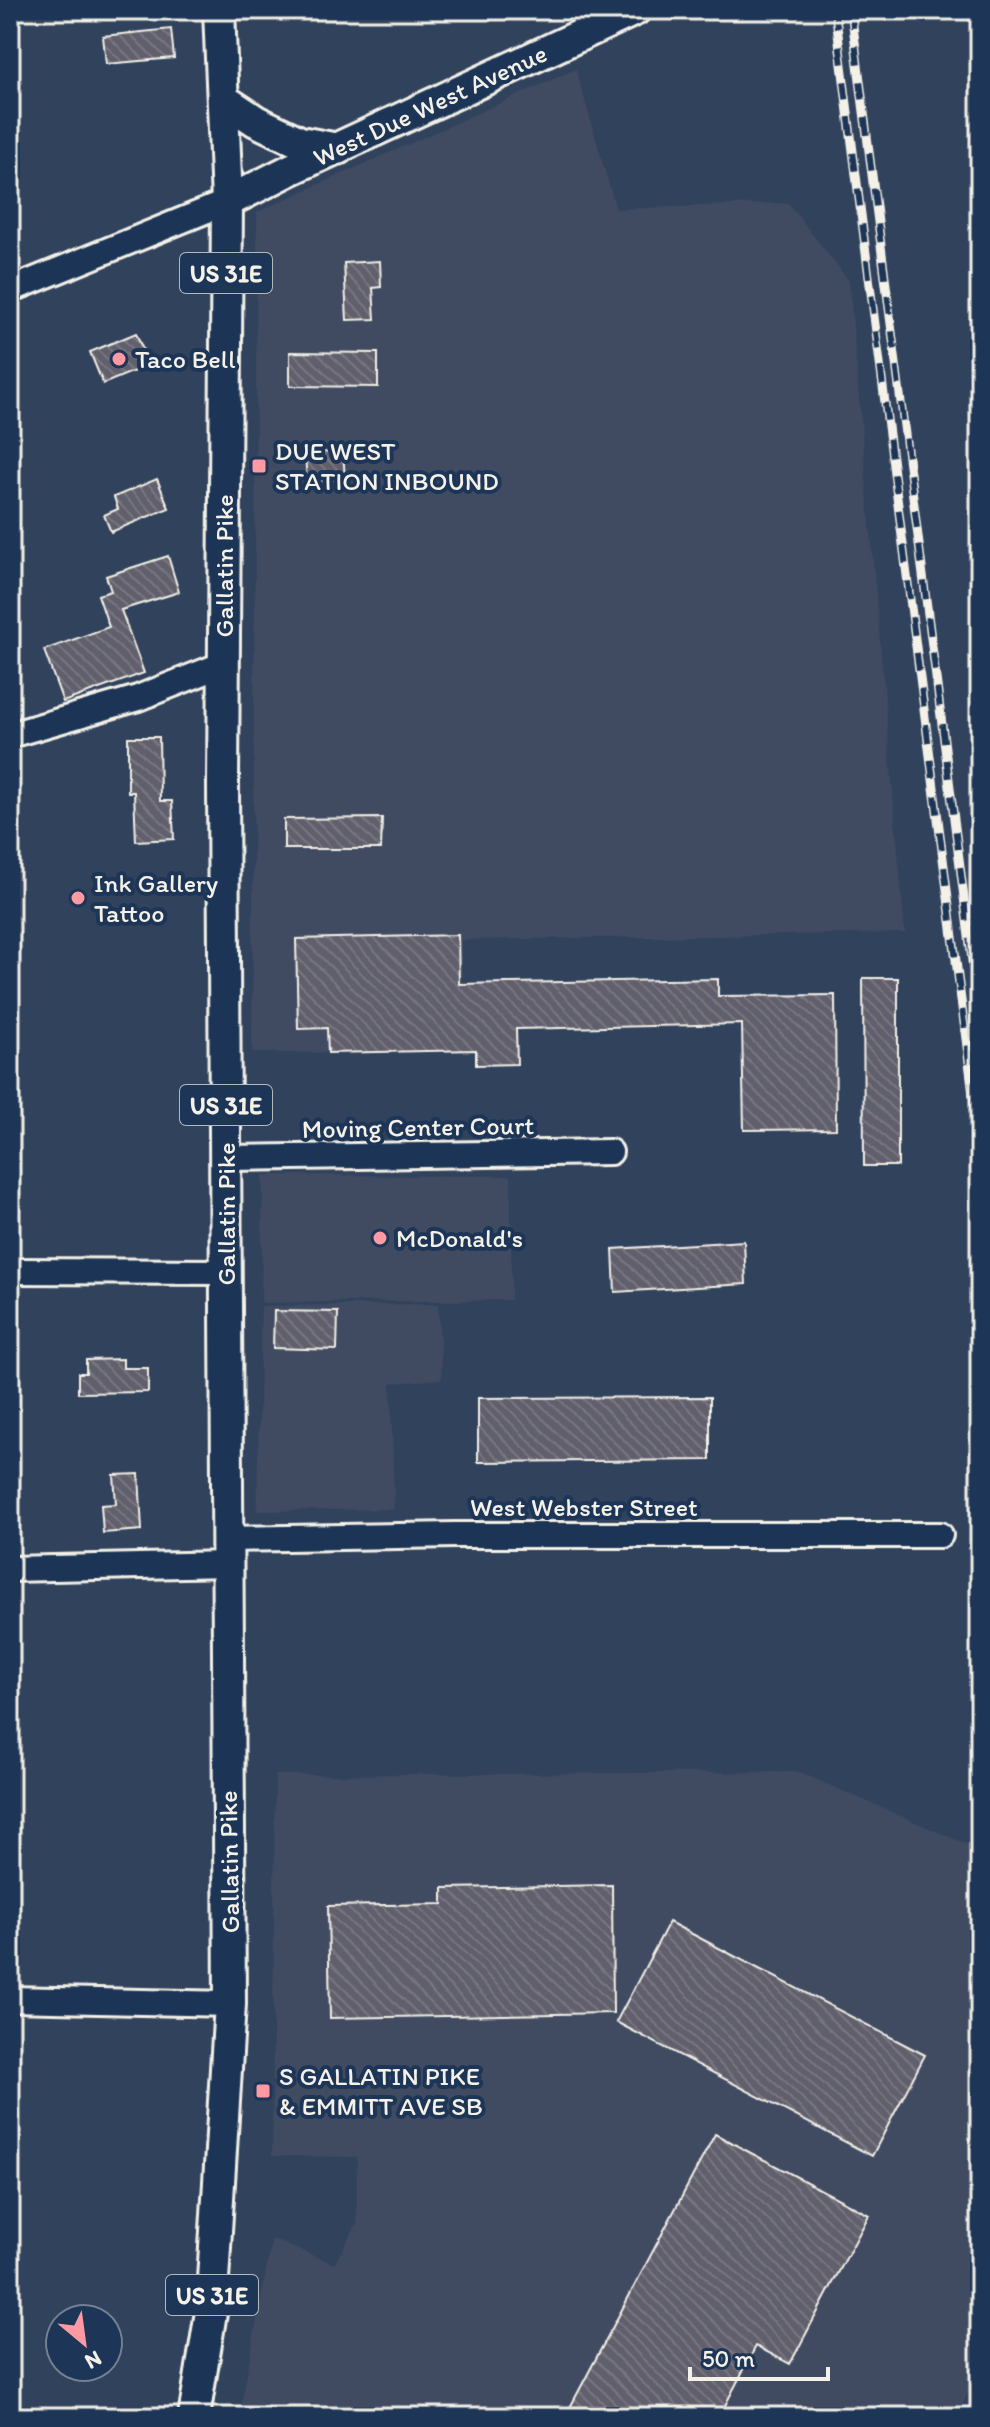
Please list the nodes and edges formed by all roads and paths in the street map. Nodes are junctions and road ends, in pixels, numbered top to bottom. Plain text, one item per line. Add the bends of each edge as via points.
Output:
1 (219, 10) edge
2 (635, 10) edge
3 (223, 99) junction
4 (338, 149) junction
5 (227, 202) junction
6 (10, 290) edge
7 (224, 664) junction
8 (10, 735) edge
9 (610, 1152) dead end
10 (226, 1158) junction
11 (10, 1271) edge
12 (226, 1272) junction
13 (940, 1535) dead end
14 (228, 1552) junction
15 (10, 1569) edge
16 (10, 1999) edge
17 (230, 2004) junction
18 (194, 2417) edge

1 - 3 main road, Gallatin Pike / US 31E
2 - 4 main road, West Due West Avenue
3 - 4 main road via 300,142
3 - 5 main road, Gallatin Pike / US 31E
4 - 5 main road, West Due West Avenue
5 - 6 street
5 - 7 main road, Gallatin Pike / US 31E
7 - 8 street via 138,698
7 - 10 main road, Gallatin Pike / US 31E
9 - 10 street, Moving Center Court
10 - 12 main road, Gallatin Pike / US 31E
11 - 12 street
12 - 14 main road, Gallatin Pike / US 31E
13 - 14 street, West Webster Street via 455,1535
14 - 15 street, West Webster Street
14 - 17 main road, Gallatin Pike / US 31E
16 - 17 street
17 - 18 main road, Gallatin Pike / US 31E via 211,2312

